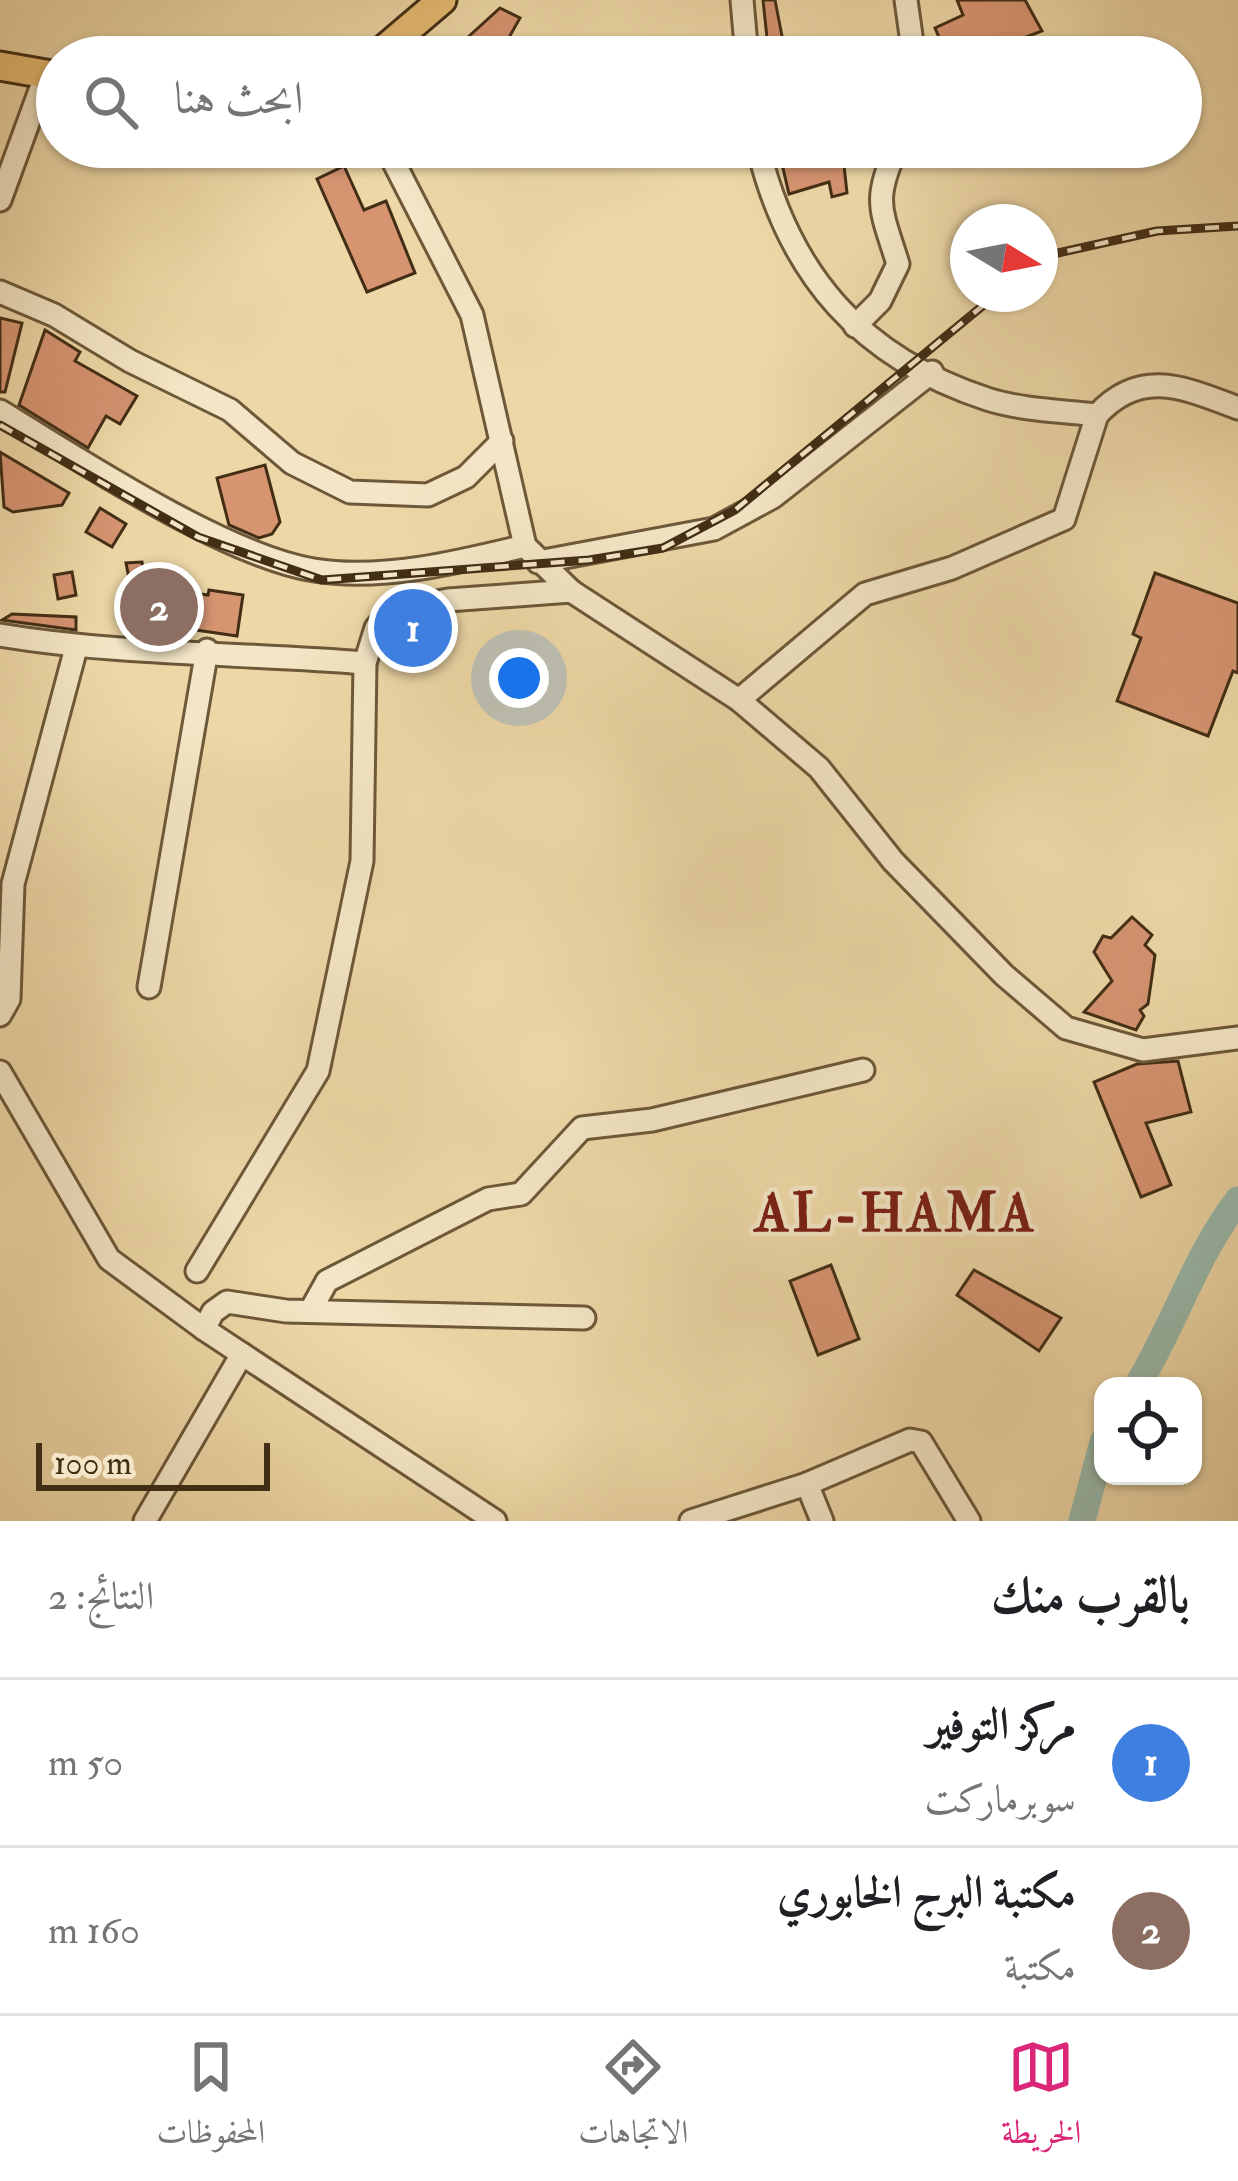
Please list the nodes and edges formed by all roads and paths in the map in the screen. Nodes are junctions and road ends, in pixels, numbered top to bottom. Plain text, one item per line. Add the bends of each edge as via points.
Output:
1 (442, 0) edge
2 (742, 0) edge
3 (906, 0) edge
4 (400, 36) edge
5 (745, 36) edge
6 (911, 36) edge
7 (0, 66) edge
8 (36, 72) edge
9 (36, 112) edge
10 (397, 168) edge
11 (763, 168) edge
12 (887, 168) edge
13 (0, 200) edge
14 (0, 292) edge
15 (854, 326) junction
16 (932, 372) junction
17 (1238, 408) edge
18 (0, 411) edge
19 (1097, 416) junction
20 (502, 441) junction
21 (531, 554) junction
22 (571, 591) junction
23 (0, 635) edge
24 (76, 648) junction
25 (207, 650) junction
26 (365, 662) junction
27 (739, 700) junction
28 (149, 987) dead end
29 (0, 1016) edge
30 (1238, 1038) edge
31 (863, 1070) dead end
32 (0, 1072) edge
33 (197, 1271) dead end
34 (312, 1308) junction
35 (584, 1318) dead end
36 (204, 1330) junction
37 (242, 1354) junction
38 (807, 1484) junction
39 (146, 1521) edge
40 (495, 1521) edge
41 (692, 1521) edge
42 (822, 1521) edge
43 (969, 1521) edge

1 - 4 main road
2 - 5 street
3 - 6 street
7 - 8 main road
9 - 13 street
10 - 20 street via 472,315
11 - 15 street via 770,198
12 - 15 street via 879,200 898,264 880,302
14 - 20 street via 230,410 292,463 350,492 428,495 466,476
15 - 16 street via 894,360
16 - 19 street via 988,400
16 - 21 street via 773,497 713,529
17 - 19 street via 1168,383 1143,383
18 - 21 street via 215,532 314,570 392,571
19 - 27 street via 1064,518 952,568 865,594
20 - 21 street
21 - 22 street
22 - 26 street via 390,610
22 - 27 street
23 - 24 street
24 - 25 street
24 - 29 street via 13,884 9,1000
25 - 26 street
25 - 28 street
26 - 33 street via 362,862 318,1071
27 - 30 street via 819,768 893,861 1066,1028 1143,1050
31 - 34 street via 652,1120 582,1128 521,1194 488,1199 327,1281
32 - 36 street via 110,1259
34 - 35 street
34 - 36 street via 227,1302
36 - 37 street
37 - 39 street
37 - 40 street
38 - 41 street
38 - 42 street
38 - 43 street via 916,1440

